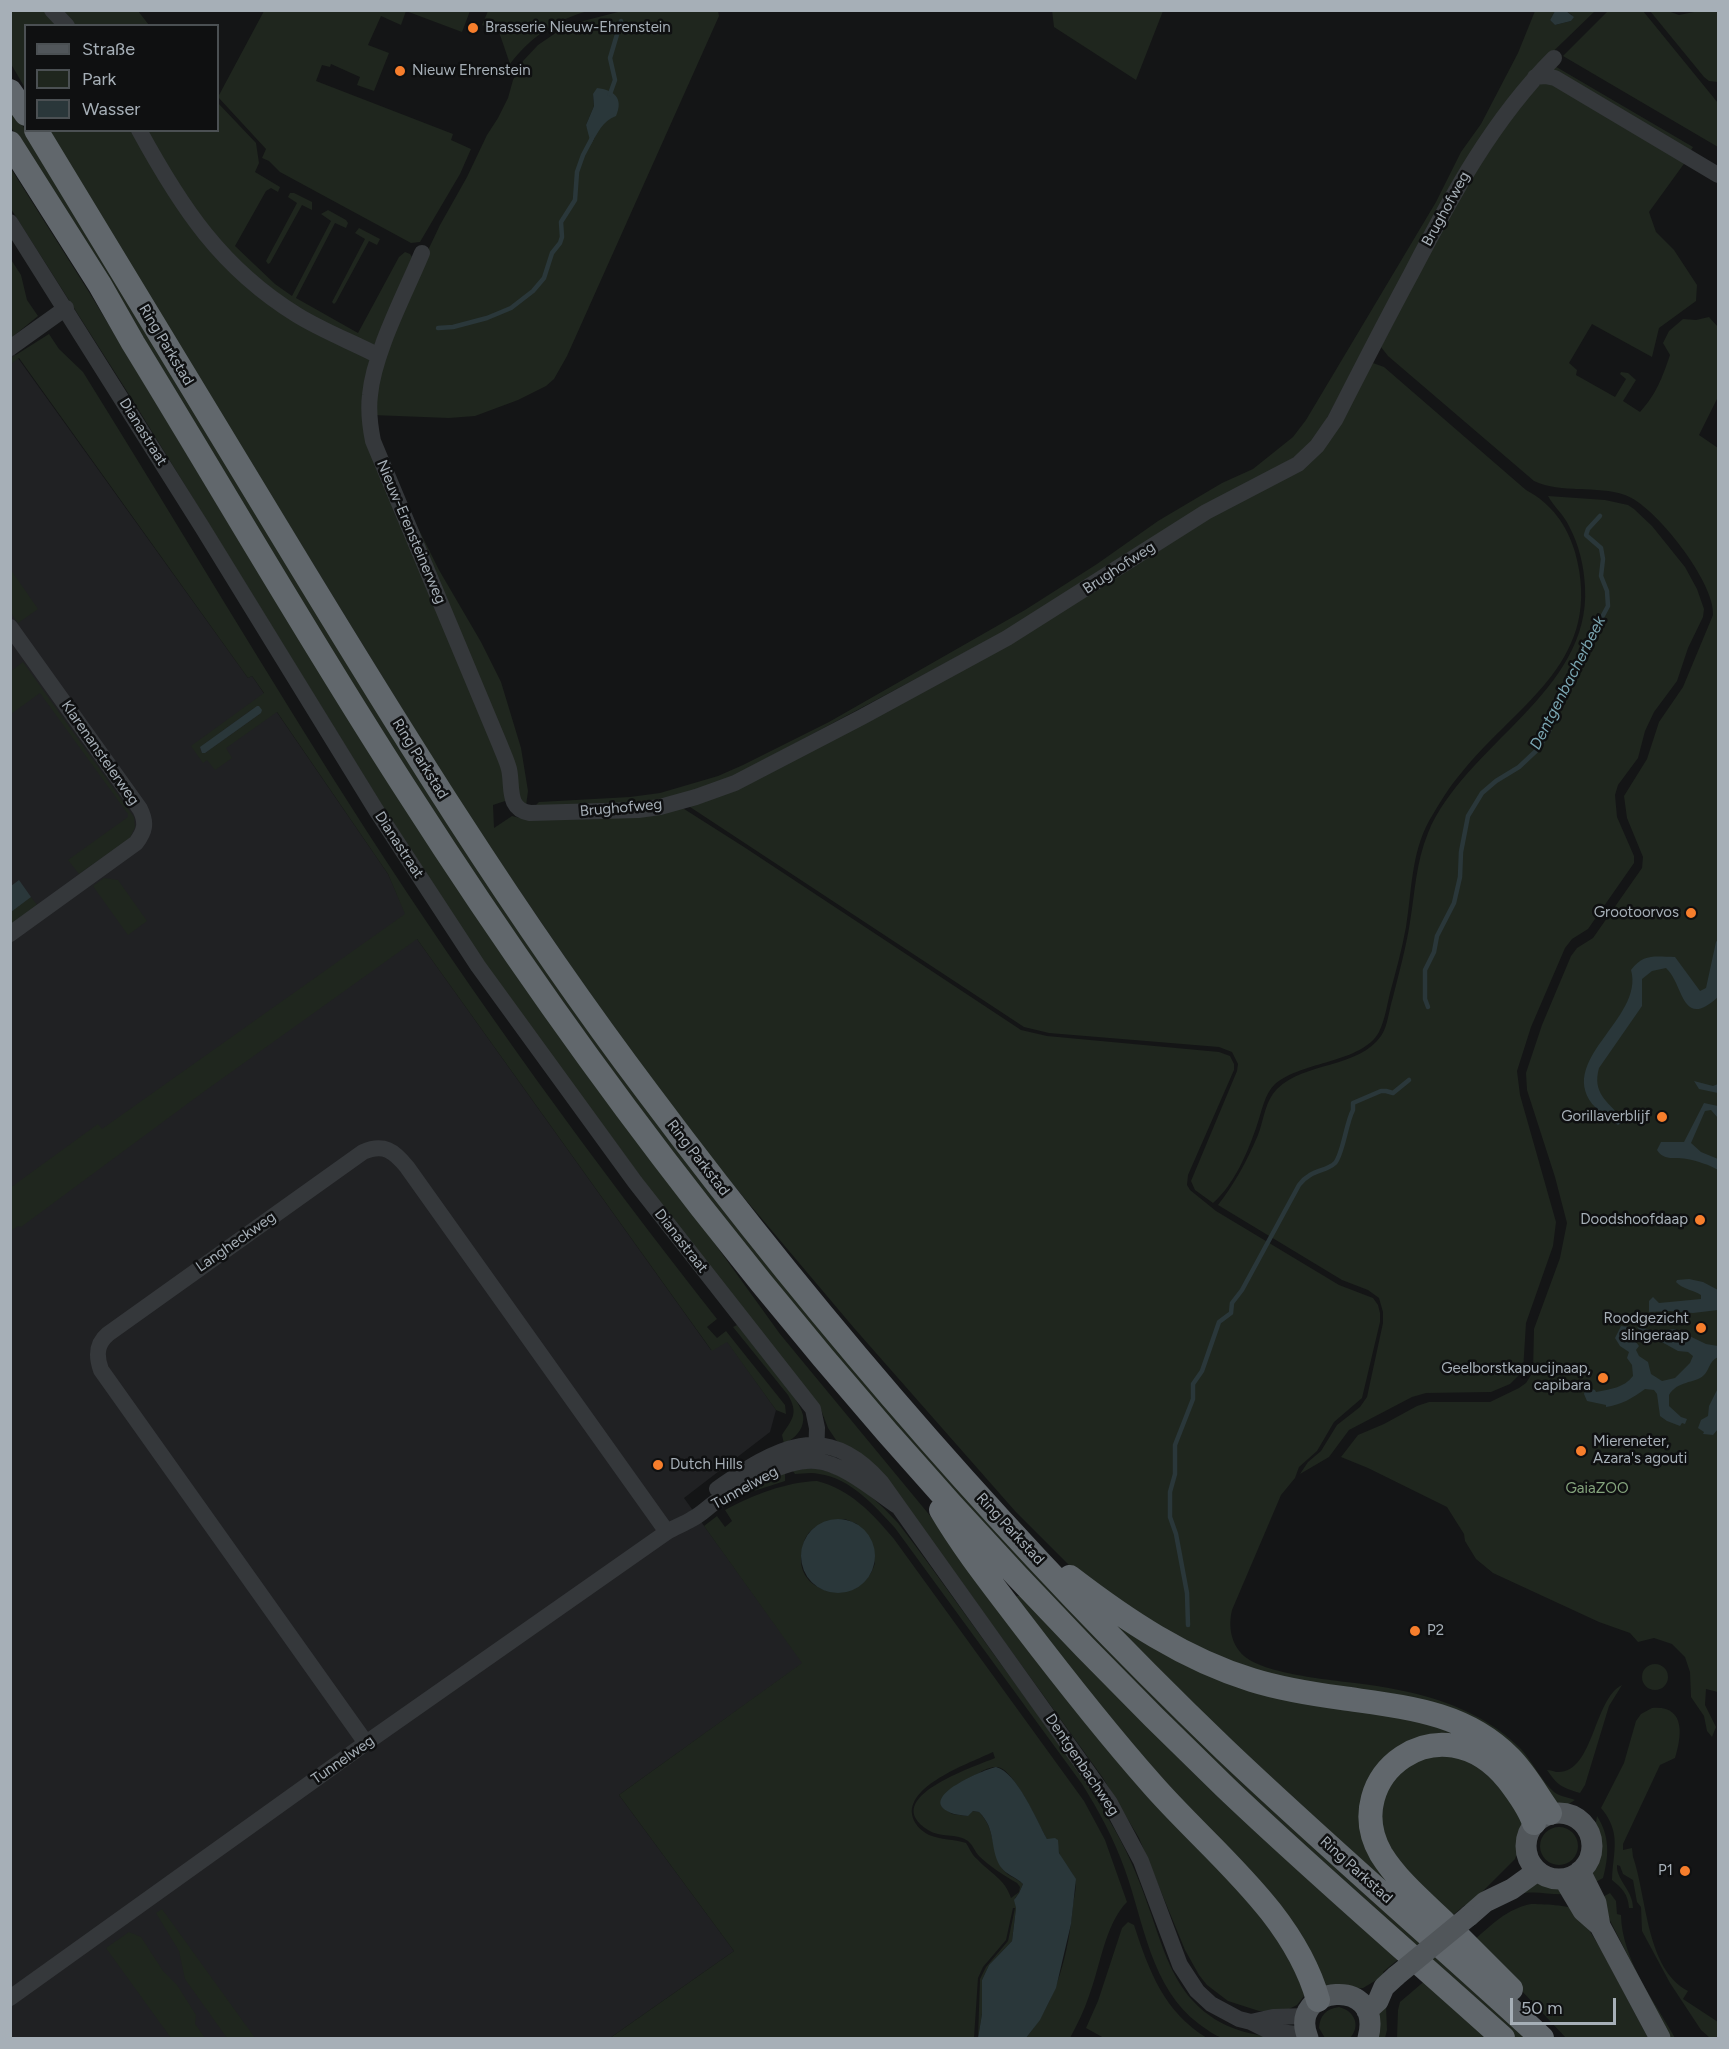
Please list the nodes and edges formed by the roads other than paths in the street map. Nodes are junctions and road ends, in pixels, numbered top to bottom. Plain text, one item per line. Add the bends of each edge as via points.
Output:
1 (52, 10) edge
2 (65, 24) edge
3 (1554, 58) dead end
4 (1535, 77) junction
5 (10, 91) edge
6 (24, 111) edge
7 (37, 132) edge
8 (140, 132) edge
9 (10, 143) edge
10 (1719, 175) edge
11 (10, 222) edge
12 (422, 253) dead end
13 (66, 308) junction
14 (10, 348) edge
15 (379, 356) junction
16 (10, 627) edge
17 (517, 808) joint
18 (10, 934) edge
19 (816, 1443) junction
20 (905, 1452) junction
21 (816, 1461) junction
22 (897, 1506) junction
23 (672, 1529) junction
24 (1014, 1533) junction
25 (366, 1743) junction
26 (1542, 1818) junction
27 (1532, 1864) junction
28 (1572, 1875) junction
29 (10, 1998) edge
30 (1361, 2005) junction
31 (1310, 2022) edge
32 (1368, 2038) edge
33 (1503, 2038) edge
34 (1542, 2038) edge
35 (1554, 2038) edge
36 (1660, 2038) edge

1 - 2 street
3 - 4 street, Brughofweg
4 - 10 street via 1555,78
4 - 17 street, Brughofweg via 1480,151 1435,228 1335,420 1298,464 1221,502 970,660 735,783 678,802 638,810 530,813
5 - 6 highway
7 - 24 highway, Ring Parkstad via 348,645 512,902 646,1090 778,1260 889,1393
8 - 15 street via 188,213 249,280 313,324
9 - 20 highway, Ring Parkstad via 407,792 491,918 699,1205
11 - 13 street, Dianastraat
12 - 15 street, Nieuw-Erensteinerweg
13 - 14 street
13 - 19 street, Dianastraat via 376,810 478,966 635,1182 807,1400 816,1420
15 - 17 street, Nieuw-Erensteinerweg via 370,394 373,441 500,745
16 - 18 street, Klarenanstelerweg via 140,809 145,824 136,843
19 - 21 street
19 - 22 street, Dentgenbachweg via 865,1465
19 - 23 street, Tunnelweg via 801,1445 754,1465 687,1511
20 - 31 highway via 960,1542 1076,1693 1151,1783 1281,1926 1307,1972
20 - 33 highway, Ring Parkstad via 982,1541 1220,1782
21 - 22 street, Dentgenbachweg via 844,1471
21 - 23 street, Tunnelweg via 802,1461 766,1473
22 - 31 street, Dentgenbachweg via 1110,1803 1141,1861 1180,1965 1203,1997 1239,2019 1269,2031
23 - 25 street, Tunnelweg
23 - 25 street, Langheckweg via 407,1167 381,1147 363,1152 108,1334 101,1340 97,1359 101,1370
24 - 26 highway via 1142,1629 1218,1668 1297,1691 1424,1710 1471,1728 1510,1758
24 - 34 highway, Ring Parkstad via 1222,1746
25 - 29 street, Tunnelweg via 140,1913
26 - 27 main road via 1527,1836
26 - 28 main road via 1570,1814 1589,1831 1590,1857
26 - 35 highway via 1496,1766 1454,1744 1431,1744 1403,1757 1388,1770 1377,1789 1371,1818 1375,1840 1390,1866 1542,2020
27 - 28 main road via 1555,1879
27 - 30 main road, bridge via 1512,1889 1477,1909 1390,1982 1378,2001
28 - 36 main road via 1596,1903 1599,1926
30 - 31 main road via 1333,1994
30 - 32 main road via 1370,2030

